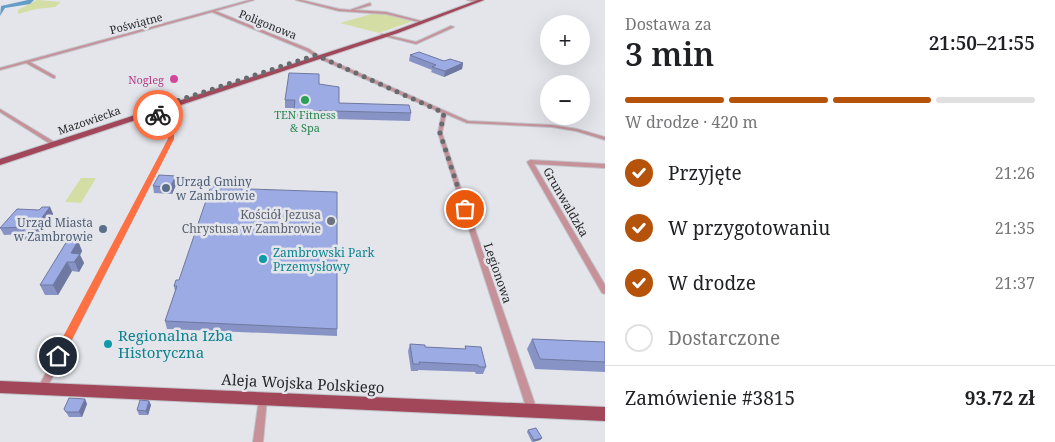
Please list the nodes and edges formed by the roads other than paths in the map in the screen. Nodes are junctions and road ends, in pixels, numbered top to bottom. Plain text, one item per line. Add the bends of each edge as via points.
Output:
1 (251, 0) edge
2 (297, 0) edge
3 (468, 0) edge
4 (480, 1) edge
5 (370, 4) dead end
6 (212, 11) junction
7 (348, 11) junction
8 (423, 22) junction
9 (452, 27) dead end
10 (383, 35) junction
11 (317, 56) junction
12 (27, 62) junction
13 (0, 69) edge
14 (54, 77) dead end
15 (0, 110) edge
16 (152, 110) junction
17 (444, 113) junction
18 (605, 139) edge
19 (54, 143) junction
20 (0, 161) edge
21 (605, 166) edge
22 (605, 291) edge
23 (0, 387) edge
24 (42, 389) junction
25 (263, 399) junction
26 (532, 411) junction
27 (605, 414) edge
28 (258, 442) edge

1 - 6 street, Poświątne
2 - 7 street
3 - 4 street
4 - 8 main road, Mazowiecka
5 - 7 street
6 - 11 street, Poligonowa
6 - 12 street, Poświątne
7 - 8 street via 386,13
8 - 10 main road, Mazowiecka
9 - 10 street via 416,43
10 - 11 main road, Mazowiecka
11 - 16 main road, Mazowiecka
11 - 17 street, Poligonowa
12 - 13 street, Poświątne
12 - 14 street
15 - 19 street
16 - 19 main road, Mazowiecka
16 - 24 street via 169,129 171,139
17 - 18 street, Poligonowa via 472,123 552,126
17 - 26 street, Legionowa via 440,133
19 - 20 main road, Mazowiecka
21 - 22 street, Grunwaldzka via 530,162
23 - 24 main road, Aleja Wojska Polskiego
24 - 25 main road, Aleja Wojska Polskiego
25 - 26 main road, Aleja Wojska Polskiego
25 - 28 street
26 - 27 main road, Aleja Wojska Polskiego

